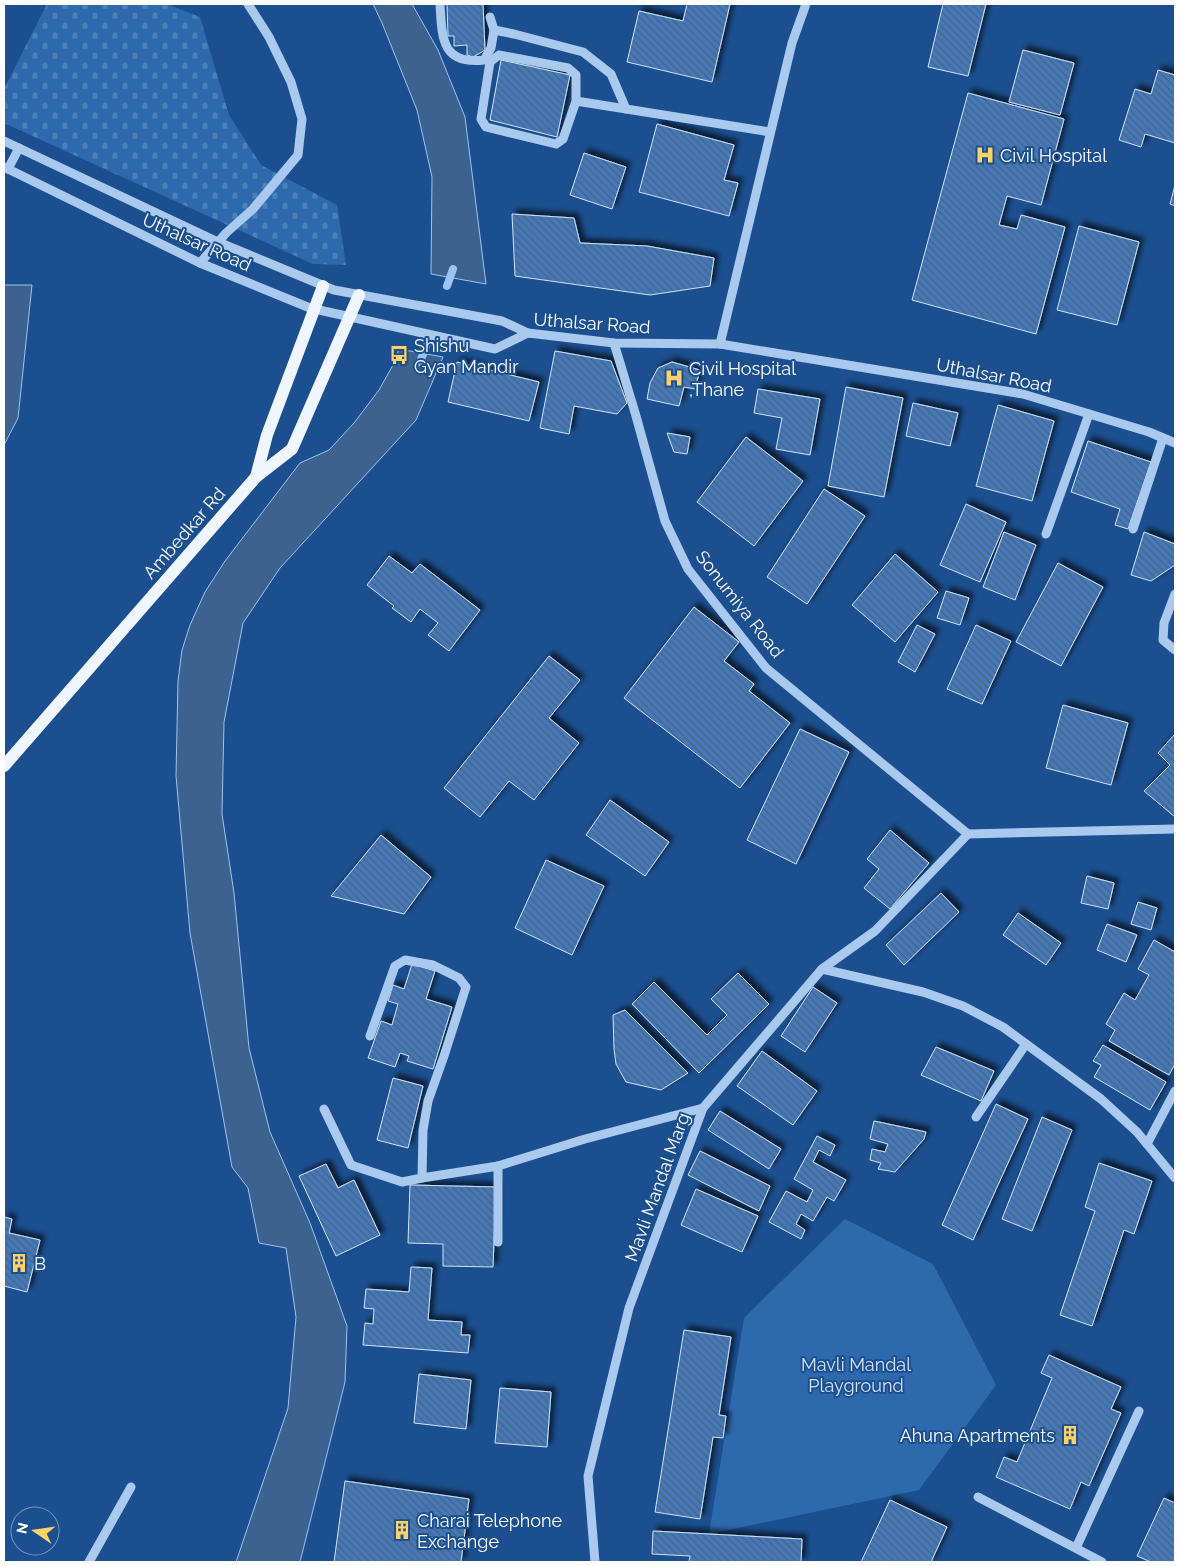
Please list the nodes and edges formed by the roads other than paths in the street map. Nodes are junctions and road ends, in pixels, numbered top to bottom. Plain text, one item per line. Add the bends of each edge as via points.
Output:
1 (248, 4) edge
2 (440, 4) edge
3 (806, 4) edge
4 (490, 17) dead end
5 (494, 30) junction
6 (576, 101) junction
7 (626, 109) junction
8 (770, 132) junction
9 (4, 141) edge
10 (20, 148) junction
11 (6, 168) edge
12 (218, 242) junction
13 (200, 263) junction
14 (324, 286) junction
15 (359, 295) junction
16 (314, 309) junction
17 (350, 317) junction
18 (528, 333) junction
19 (614, 343) junction
20 (720, 344) junction
21 (1089, 414) junction
22 (1163, 438) junction
23 (1175, 444) edge
24 (256, 477) junction
25 (1133, 529) dead end
26 (1046, 534) dead end
27 (1175, 594) edge
28 (1175, 650) edge
29 (4, 766) edge
30 (1175, 829) edge
31 (968, 834) junction
32 (822, 969) junction
33 (370, 1036) dead end
34 (1026, 1044) junction
35 (1175, 1091) edge
36 (703, 1108) junction
37 (324, 1109) dead end
38 (976, 1118) dead end
39 (1147, 1144) junction
40 (498, 1166) junction
41 (422, 1178) junction
42 (1175, 1178) edge
43 (498, 1242) dead end
44 (1139, 1411) dead end
45 (131, 1487) dead end
46 (978, 1497) dead end
47 (1076, 1548) junction
48 (89, 1562) edge
49 (594, 1562) edge
50 (1102, 1562) edge

1 - 12 street via 291,82 302,119 298,156 253,209
2 - 5 street via 442,38 450,52 461,59 471,62 484,60 491,48
3 - 8 street via 792,43
4 - 5 street
5 - 7 street via 583,52 611,74
6 - 6 street via 563,139 556,144 486,127 481,119 490,62 499,56 568,68 576,75
6 - 7 street
7 - 8 street
8 - 20 street
9 - 10 street
10 - 11 street
10 - 12 street
11 - 13 street, Uthalsar Road
12 - 13 street
12 - 14 street
13 - 16 street, Uthalsar Road
14 - 15 street
14 - 16 main road, Ambedkar Rd
15 - 17 main road
15 - 18 street via 502,321
16 - 17 street, Uthalsar Road
16 - 24 main road, Ambedkar Rd via 267,435
17 - 18 street, Uthalsar Road via 495,349
17 - 24 main road via 292,449
18 - 19 street, Uthalsar Road
19 - 20 street, Uthalsar Road
19 - 31 street, Sonumiya Road via 665,521 688,569 766,668
20 - 21 street, Uthalsar Road via 1023,394
21 - 22 street, Uthalsar Road
21 - 26 street
22 - 23 street, Uthalsar Road
22 - 25 street
24 - 29 main road, Ambedkar Rd
27 - 28 street via 1164,622 1163,640
30 - 31 street
31 - 32 street, Mavli Mandal Marg via 876,930
32 - 34 street via 923,992 963,1006 1003,1027
32 - 36 street, Mavli Mandal Marg
33 - 41 street via 395,966 405,960 433,966 459,978 466,986 428,1101 423,1130
34 - 38 street
34 - 39 street via 1101,1099
35 - 39 street
36 - 40 street
36 - 49 street, Mavli Mandal Marg via 629,1308 588,1476
37 - 41 street via 351,1165 402,1182
39 - 42 street
40 - 41 street
40 - 43 street
44 - 47 street
45 - 48 street
46 - 47 street
47 - 50 street

